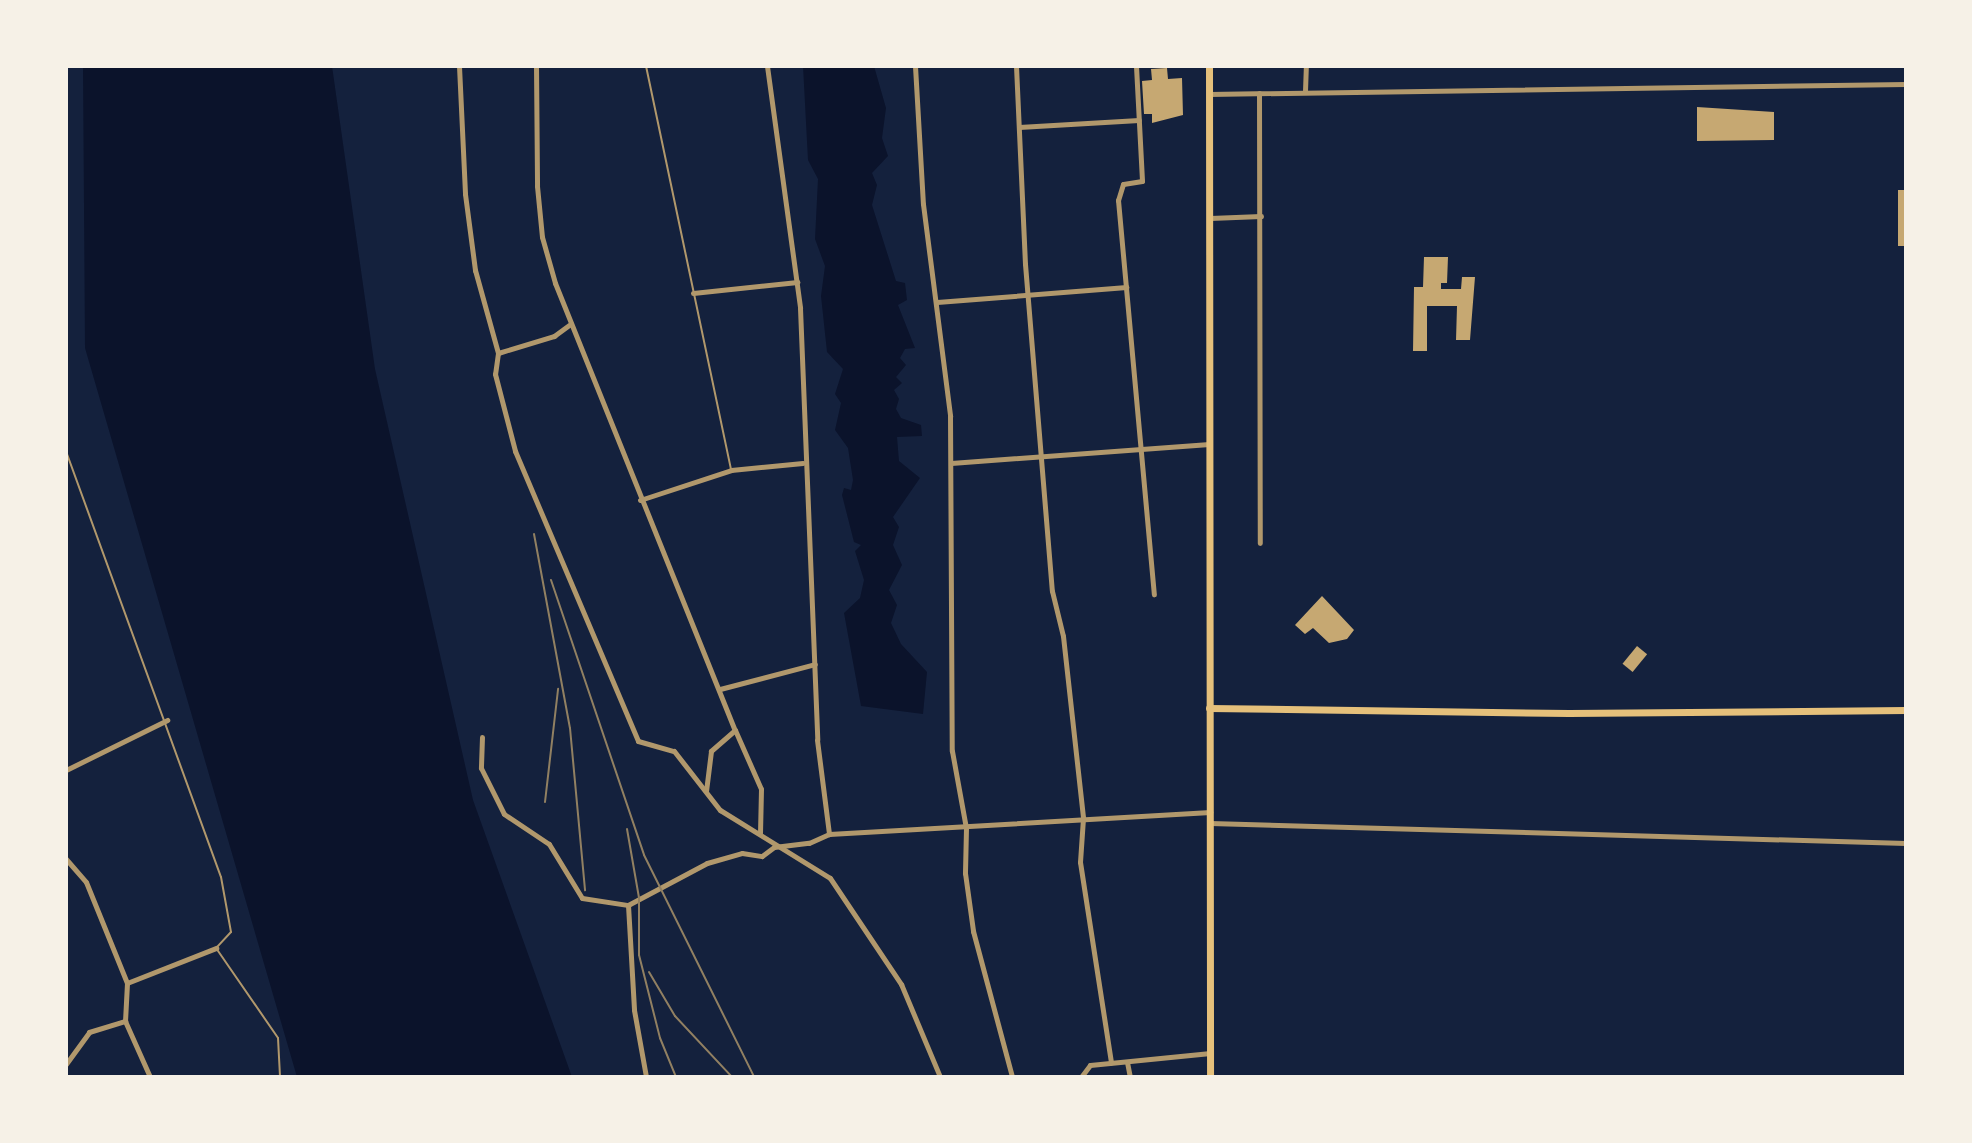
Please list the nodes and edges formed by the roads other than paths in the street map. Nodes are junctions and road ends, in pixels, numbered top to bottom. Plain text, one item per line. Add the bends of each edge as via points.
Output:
1 (459, 66) edge
2 (536, 66) edge
3 (646, 66) edge
4 (767, 66) edge
5 (915, 66) edge
6 (1016, 66) edge
7 (1136, 66) edge
8 (1209, 66) edge
9 (1306, 66) edge
10 (1906, 84) edge
11 (1305, 91) junction
12 (1259, 93) junction
13 (1209, 94) junction
14 (1139, 120) junction
15 (1019, 127) junction
16 (1261, 216) junction
17 (1210, 218) junction
18 (797, 282) junction
19 (1126, 287) junction
20 (1027, 291) junction
21 (693, 293) junction
22 (937, 302) junction
23 (569, 325) junction
24 (498, 353) junction
25 (66, 436) edge
26 (1210, 443) junction
27 (1139, 448) junction
28 (1044, 458) junction
29 (803, 463) junction
30 (951, 463) junction
31 (731, 470) junction
32 (640, 500) junction
33 (1260, 543) dead end
34 (1154, 594) dead end
35 (815, 664) junction
36 (720, 689) junction
37 (1209, 708) junction
38 (1906, 710) edge
39 (167, 720) junction
40 (735, 730) junction
41 (482, 737) dead end
42 (66, 770) edge
43 (706, 792) junction
44 (1210, 812) junction
45 (1083, 818) junction
46 (1210, 823) junction
47 (966, 828) junction
48 (760, 833) junction
49 (829, 834) junction
50 (1906, 843) edge
51 (779, 845) junction
52 (66, 859) edge
53 (628, 905) junction
54 (216, 948) junction
55 (127, 983) junction
56 (125, 1021) junction
57 (1210, 1053) junction
58 (1127, 1062) junction
59 (1111, 1063) junction
60 (66, 1064) edge
61 (150, 1077) edge
62 (280, 1077) edge
63 (646, 1077) edge
64 (940, 1077) edge
65 (1012, 1077) edge
66 (1081, 1077) edge
67 (1130, 1077) edge
68 (1210, 1077) edge

1 - 24 street via 475,270
2 - 23 street via 542,237
3 - 21 lane
4 - 18 street
5 - 22 street via 923,204
6 - 15 street
7 - 14 street
8 - 13 main road
9 - 11 street
10 - 11 street
11 - 12 street
12 - 13 street
12 - 16 street
13 - 17 main road
14 - 15 street
14 - 19 street via 1142,181 1123,184 1118,200
15 - 20 street
16 - 17 street
16 - 33 street
17 - 26 main road
18 - 21 street
18 - 29 street via 806,401
19 - 20 street
19 - 27 street
20 - 22 street
20 - 28 street
21 - 31 lane
22 - 30 street
23 - 24 street via 554,336
23 - 32 street
24 - 43 street via 495,374 515,451 638,741 674,751
25 - 39 lane via 67,454
26 - 27 street
26 - 37 main road
27 - 28 street
27 - 34 street
28 - 30 street
28 - 45 street via 1052,591 1063,636
29 - 31 street
29 - 35 street
30 - 47 street via 952,751
31 - 32 street
32 - 36 street
35 - 36 street
35 - 49 street via 817,740
36 - 40 street
37 - 38 main road
37 - 44 main road
39 - 42 street
39 - 54 lane via 221,877 231,932
40 - 43 street via 711,751
40 - 48 street via 761,789
41 - 53 street via 481,768 504,814 549,844 582,898
43 - 48 street via 720,810
44 - 45 street
44 - 46 main road
45 - 47 street
45 - 59 street via 1080,862
46 - 50 street
46 - 57 main road
47 - 49 street
47 - 65 street via 965,873 973,931
48 - 51 street
49 - 51 street via 809,843
51 - 53 street via 762,856 742,853 707,863
51 - 64 street via 830,878 848,899 901,984
52 - 55 street via 86,882
53 - 63 street via 634,1010
54 - 55 street
54 - 62 lane via 278,1038
55 - 56 street
56 - 60 street via 89,1032
56 - 61 street
57 - 58 street
57 - 68 main road
58 - 59 street
58 - 67 street
59 - 66 street via 1090,1065

